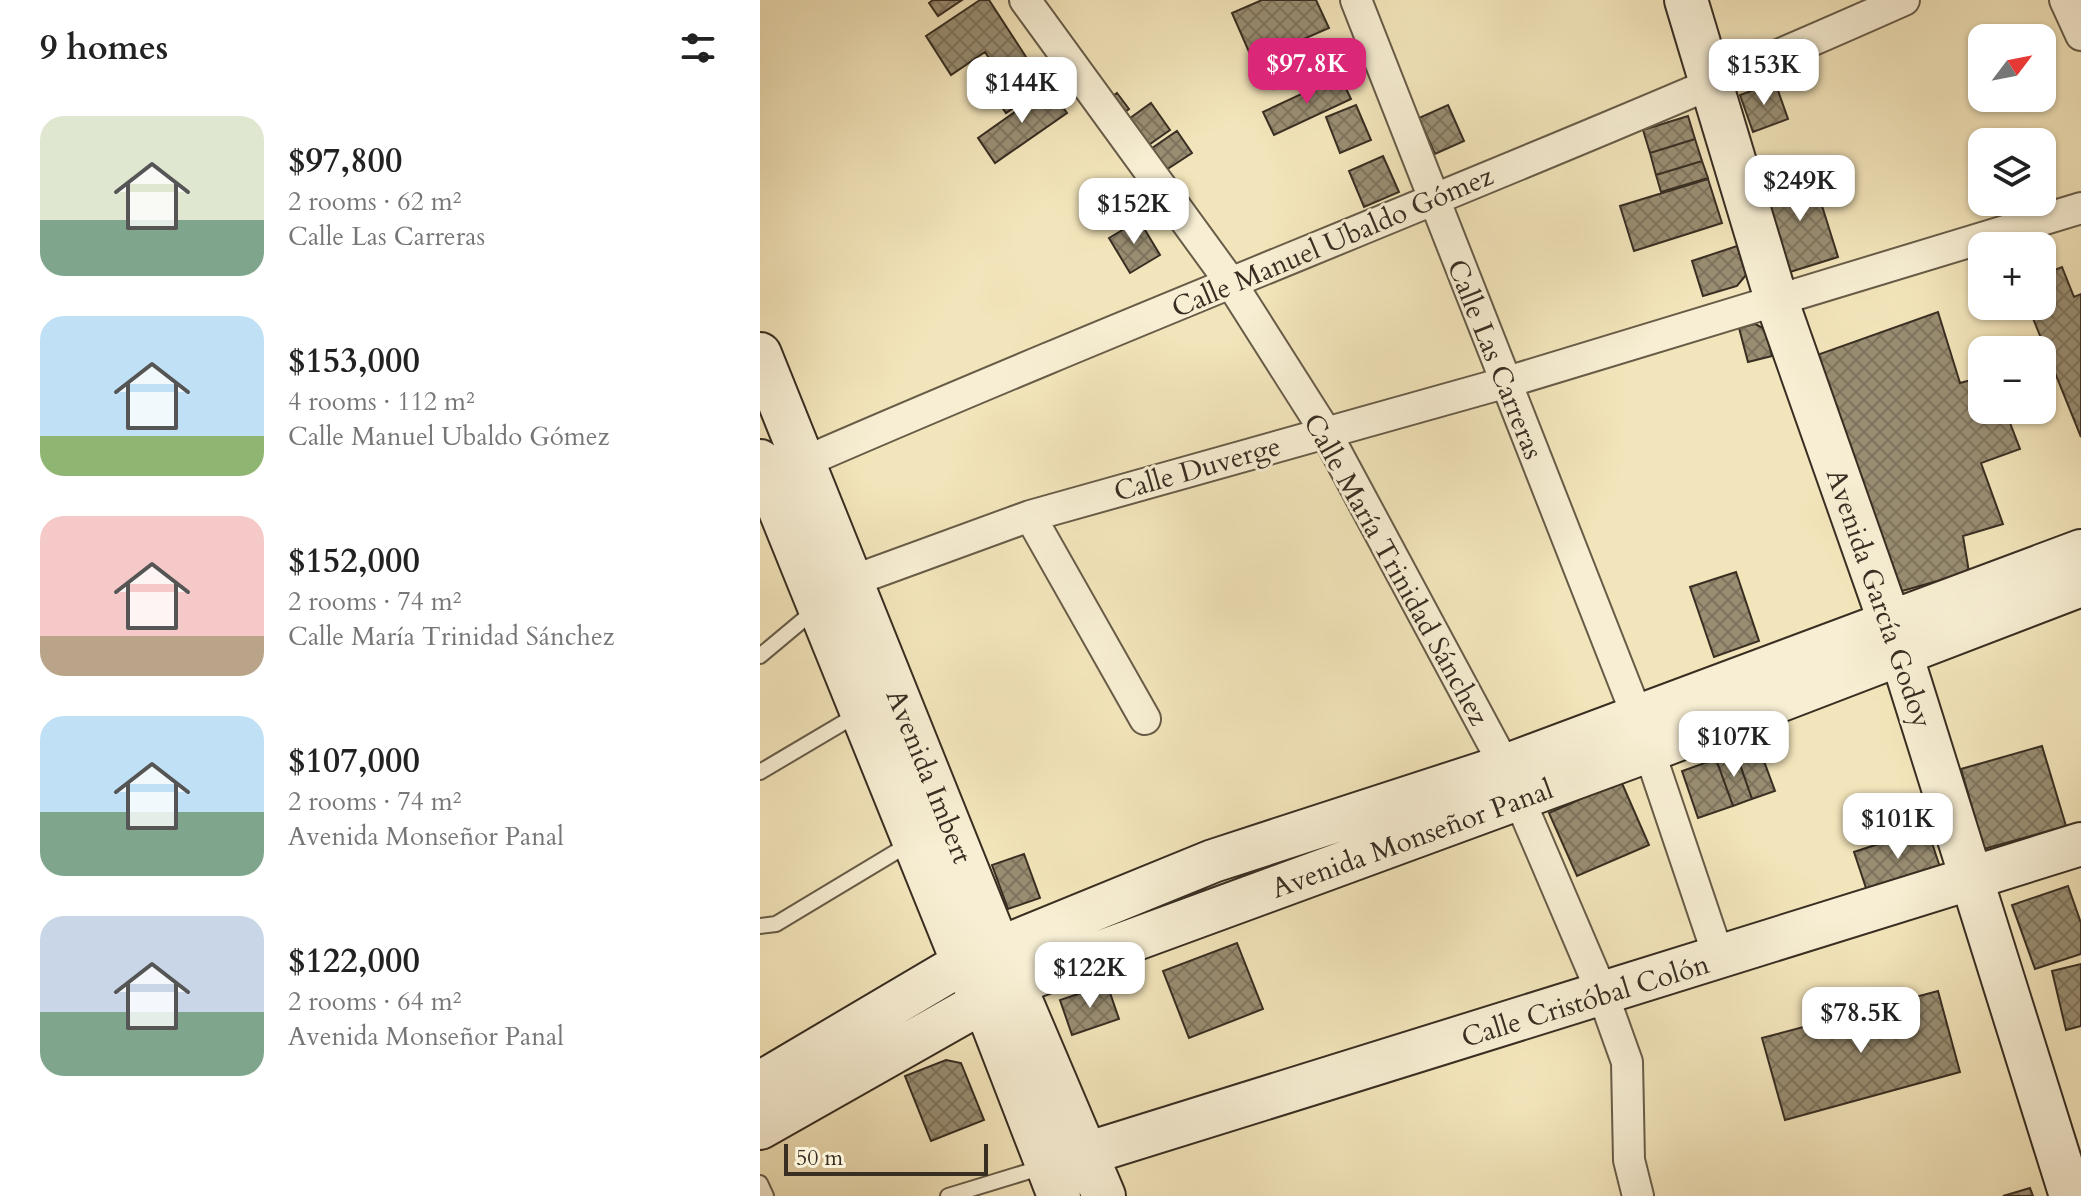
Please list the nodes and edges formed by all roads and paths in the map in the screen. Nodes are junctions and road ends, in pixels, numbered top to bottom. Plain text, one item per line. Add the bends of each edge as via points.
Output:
1 (1025, 0) edge
2 (1356, 0) edge
3 (1686, 0) edge
4 (1904, 0) edge
5 (2065, 0) edge
6 (2081, 35) edge
7 (1710, 86) junction
8 (1432, 198) junction
9 (2081, 208) edge
10 (1231, 283) junction
11 (1776, 299) junction
12 (760, 354) edge
13 (1504, 383) junction
14 (1325, 431) junction
15 (805, 462) junction
16 (762, 473) edge
17 (1030, 516) junction
18 (2081, 551) edge
19 (2081, 585) edge
20 (836, 593) junction
21 (1896, 639) junction
22 (760, 656) edge
23 (862, 712) junction
24 (1145, 719) dead end
25 (1643, 734) junction
26 (760, 772) edge
27 (1513, 782) junction
28 (913, 841) junction
29 (2081, 844) edge
30 (1972, 877) junction
31 (760, 926) edge
32 (1719, 958) junction
33 (990, 974) junction
34 (1603, 995) junction
35 (760, 1083) edge
36 (760, 1128) edge
37 (1087, 1154) junction
38 (1053, 1181) edge
39 (760, 1183) edge
40 (1630, 1193) edge
41 (766, 1196) edge
42 (948, 1196) edge
43 (1104, 1196) edge
44 (2071, 1196) edge

1 - 10 street, Calle María Trinidad Sánchez
2 - 8 street, Calle Las Carreras
3 - 7 main road, Avenida García Godoy
4 - 7 street, Calle Manuel Ubaldo Gómez
5 - 6 street
7 - 8 street, Calle Manuel Ubaldo Gómez
7 - 11 main road, Avenida García Godoy
8 - 10 street, Calle Manuel Ubaldo Gómez
8 - 13 street, Calle Las Carreras
9 - 11 street, Calle Duverge
10 - 14 street, Calle María Trinidad Sánchez
10 - 15 street, Calle Manuel Ubaldo Gómez
11 - 13 street, Calle Duverge
11 - 21 main road, Avenida García Godoy
12 - 15 main road, Avenida Imbert
13 - 14 street, Calle Duverge
13 - 25 street, Calle Las Carreras
14 - 17 street, Calle Duverge
14 - 27 street, Calle María Trinidad Sánchez
15 - 16 street, Calle Manuel Ubaldo Gómez
15 - 20 main road, Avenida Imbert
16 - 20 main road, Avenida Imbert
17 - 20 street, Calle Duverge
17 - 24 street
18 - 21 main road, Avenida Monseñor Panal
19 - 21 main road, Avenida Monseñor Panal
20 - 22 lane
20 - 23 main road, Avenida Imbert
20 - 33 main road, Avenida Imbert
21 - 25 main road, Avenida Monseñor Panal
21 - 30 main road, Avenida García Godoy
23 - 26 lane
23 - 28 main road, Avenida Imbert
25 - 27 main road, Avenida Monseñor Panal
25 - 32 street, Calle Las Carreras
27 - 33 main road, Avenida Monseñor Panal
27 - 34 street, Calle María Trinidad Sánchez
28 - 31 lane via 776,924
28 - 33 main road, Avenida Imbert
29 - 30 main road, Calle Cristóbal Colón
30 - 32 main road, Calle Cristóbal Colón
30 - 44 main road, Avenida García Godoy
32 - 34 main road, Calle Cristóbal Colón
33 - 35 main road, Avenida Monseñor Panal
33 - 36 main road, Avenida Monseñor Panal
33 - 37 main road, Avenida Imbert
33 - 38 main road, Avenida Imbert
34 - 37 main road, Calle Cristóbal Colón
34 - 40 street, Calle María Trinidad Sánchez via 1627,1062
37 - 38 main road, Calle Cristóbal Colón
37 - 43 main road, Avenida Imbert
38 - 42 lane
39 - 41 lane

